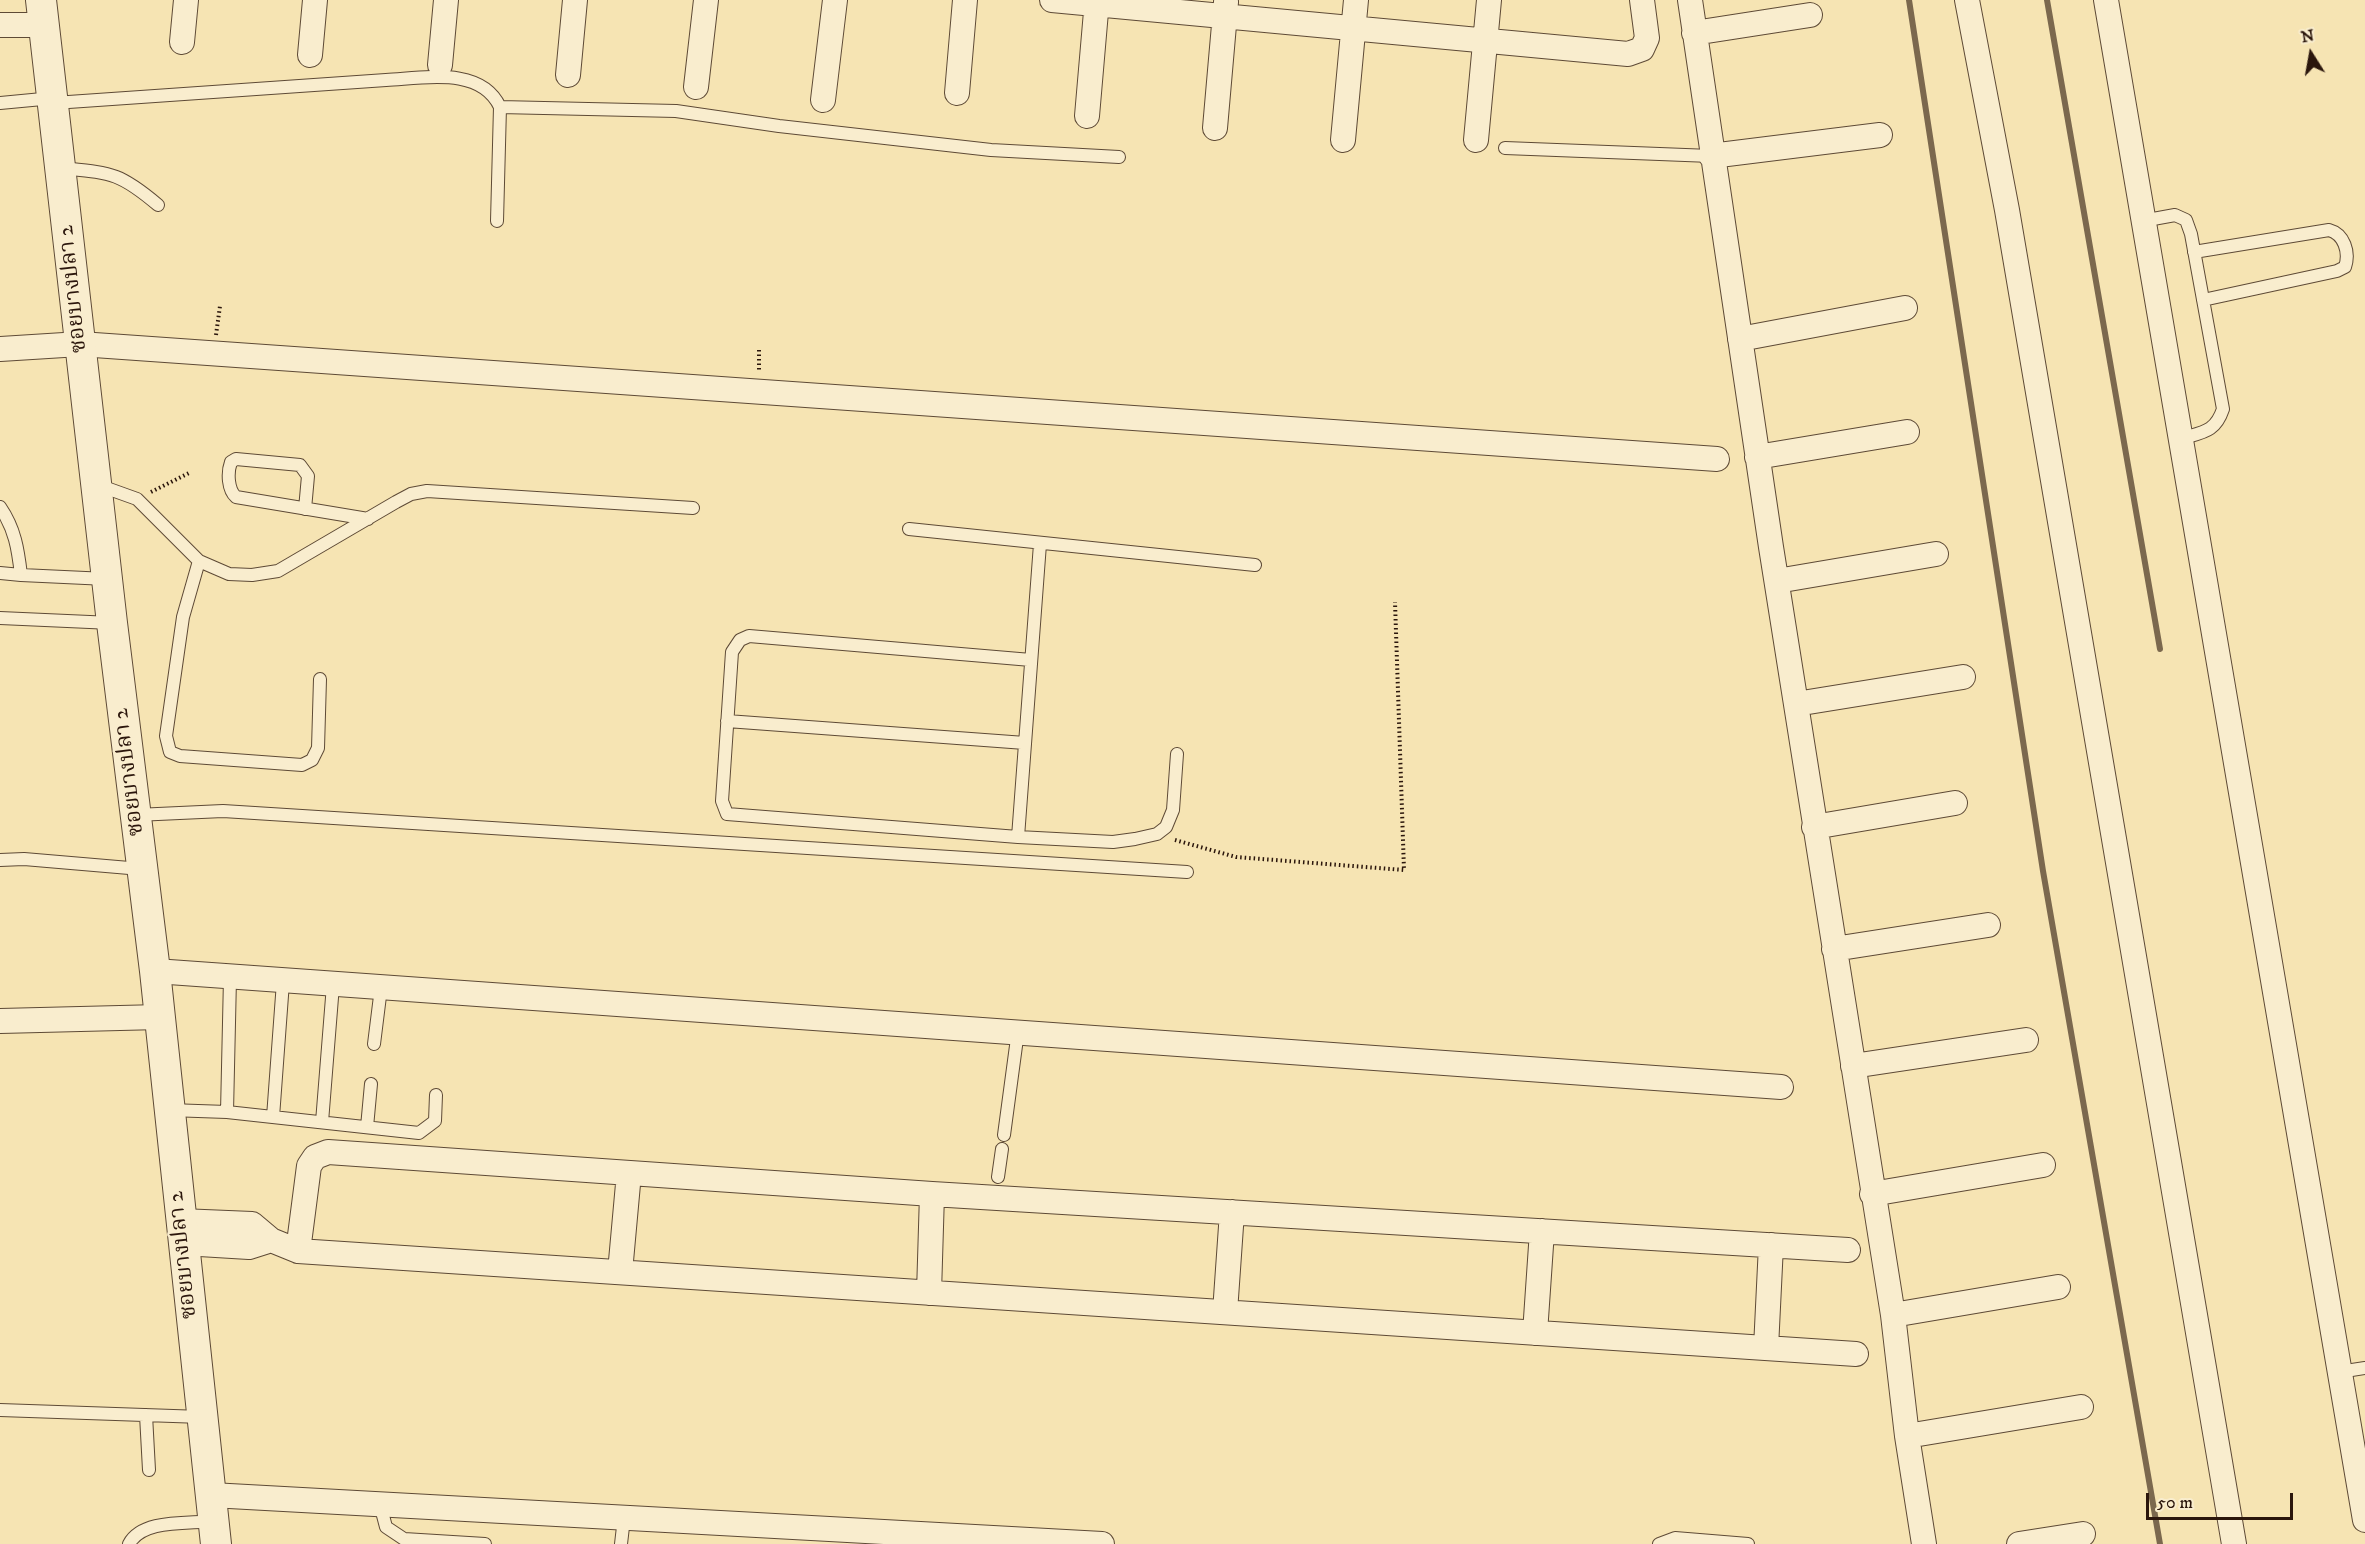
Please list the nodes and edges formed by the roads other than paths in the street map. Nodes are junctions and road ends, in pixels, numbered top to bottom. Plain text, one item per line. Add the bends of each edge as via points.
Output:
1 (186, 0) edge
2 (315, 0) edge
3 (446, 0) edge
4 (575, 0) edge
5 (706, 0) edge
6 (835, 0) edge
7 (965, 0) edge
8 (1052, 0) edge
9 (1356, 0) edge
10 (1489, 0) edge
11 (1642, 0) edge
12 (1690, 0) edge
13 (1967, 0) edge
14 (2106, 0) edge
15 (1097, 2) edge
16 (1226, 8) edge
17 (42, 12) edge
18 (1810, 15) dead end
19 (0, 25) edge
20 (1354, 26) junction
21 (1694, 33) junction
22 (1486, 39) junction
23 (182, 42) dead end
24 (310, 55) dead end
25 (440, 64) dead end
26 (568, 75) dead end
27 (696, 87) dead end
28 (957, 93) dead end
29 (824, 100) dead end
30 (53, 101) junction
31 (0, 103) edge
32 (500, 107) junction
33 (1088, 116) dead end
34 (1215, 128) dead end
35 (1880, 135) dead end
36 (1343, 140) dead end
37 (1476, 140) dead end
38 (1505, 148) dead end
39 (1712, 156) junction
40 (1119, 157) dead end
41 (61, 168) junction
42 (158, 206) dead end
43 (497, 221) dead end
44 (2142, 221) junction
45 (2194, 252) junction
46 (2203, 300) junction
47 (1905, 308) dead end
48 (1740, 339) junction
49 (80, 344) junction
50 (0, 349) edge
51 (1907, 432) dead end
52 (2180, 439) junction
53 (1757, 457) junction
54 (1717, 459) dead end
55 (97, 484) junction
56 (0, 507) edge
57 (693, 508) dead end
58 (305, 509) junction
59 (368, 519) junction
60 (909, 529) dead end
61 (1040, 544) junction
62 (1936, 554) dead end
63 (199, 561) junction
64 (1255, 565) dead end
65 (0, 573) edge
66 (21, 575) junction
67 (106, 579) junction
68 (1777, 582) junction
69 (0, 618) edge
70 (112, 623) junction
71 (1031, 660) junction
72 (1963, 677) dead end
73 (320, 679) dead end
74 (1796, 704) junction
75 (727, 721) junction
76 (1025, 743) junction
77 (1177, 754) dead end
78 (1955, 803) dead end
79 (135, 815) junction
80 (1814, 827) junction
81 (1018, 837) junction
82 (0, 860) edge
83 (141, 869) junction
84 (1187, 872) dead end
85 (1988, 925) dead end
86 (1834, 950) junction
87 (155, 971) junction
88 (230, 978) junction
89 (283, 982) junction
90 (333, 985) junction
91 (381, 988) junction
92 (160, 1017) junction
93 (0, 1021) edge
94 (1018, 1031) junction
95 (2026, 1040) dead end
96 (374, 1044) dead end
97 (1853, 1066) junction
98 (371, 1084) dead end
99 (1781, 1087) dead end
100 (436, 1095) dead end
101 (168, 1110) junction
102 (227, 1112) junction
103 (273, 1117) junction
104 (322, 1122) junction
105 (367, 1128) junction
106 (1004, 1135) dead end
107 (1002, 1149) dead end
108 (2043, 1165) dead end
109 (629, 1173) junction
110 (998, 1177) dead end
111 (932, 1194) junction
112 (1872, 1194) junction
113 (1232, 1212) junction
114 (1542, 1231) junction
115 (182, 1232) junction
116 (1771, 1245) junction
117 (1848, 1250) dead end
118 (298, 1251) junction
119 (620, 1272) junction
120 (2058, 1287) dead end
121 (929, 1293) junction
122 (1225, 1312) junction
123 (1893, 1315) junction
124 (1535, 1333) junction
125 (1766, 1348) junction
126 (1856, 1354) dead end
127 (2365, 1368) edge
128 (2339, 1372) junction
129 (2081, 1407) dead end
130 (0, 1410) edge
131 (146, 1415) junction
132 (202, 1417) junction
133 (1907, 1436) junction
134 (149, 1470) dead end
135 (380, 1504) junction
136 (624, 1518) junction
137 (214, 1520) edge
138 (2365, 1520) edge
139 (2083, 1534) dead end
140 (129, 1544) edge
141 (485, 1544) edge
142 (621, 1544) edge
143 (1102, 1544) edge
144 (1659, 1544) edge
145 (1748, 1544) edge
146 (1924, 1544) edge
147 (2019, 1544) edge
148 (2234, 1544) edge

1 - 23 street
2 - 24 street
3 - 25 street
4 - 26 street
5 - 27 street
6 - 29 street
7 - 28 street
8 - 15 street
9 - 20 street
10 - 22 street
11 - 22 street via 1647,38 1642,49 1628,54
12 - 21 street
13 - 148 street via 2006,202
14 - 44 street
15 - 16 street
15 - 33 street
16 - 20 street
16 - 34 street
17 - 19 street
17 - 30 street, ซอยบางปลา 2
18 - 21 street
20 - 22 street
20 - 36 street
21 - 39 street
22 - 37 street
30 - 31 lane
30 - 32 lane via 439,78 482,85
30 - 41 street, ซอยบางปลา 2
32 - 40 lane via 676,111 991,150
32 - 43 lane
35 - 39 street
38 - 39 lane
39 - 48 street
41 - 42 lane via 109,173 130,182
41 - 49 street, ซอยบางปลา 2
44 - 45 lane via 2175,215 2186,220
44 - 52 street
45 - 46 lane
45 - 46 lane via 2329,230 2338,232 2348,260 2337,271
46 - 52 lane via 2223,409 2219,423 2211,429
47 - 48 street
48 - 53 street
49 - 50 street
49 - 54 street
49 - 55 street, ซอยบางปลา 2
51 - 53 street
52 - 128 street
53 - 68 street
55 - 63 lane via 137,499
55 - 67 street, ซอยบางปลา 2
56 - 66 lane via 17,541
57 - 59 lane via 435,491 411,494
58 - 58 lane via 236,497 231,493 231,462 237,459 300,465 308,476
58 - 59 lane
59 - 63 lane via 278,571 230,574
60 - 61 lane
61 - 64 lane
61 - 71 lane
62 - 68 street
63 - 73 lane via 181,627 166,736 170,752 180,756 302,765 312,760 318,748
65 - 66 lane
66 - 67 lane
67 - 70 street, ซอยบางปลา 2
68 - 74 street
69 - 70 lane
70 - 79 street, ซอยบางปลา 2
71 - 75 lane via 749,636 740,640 732,652
71 - 76 lane
72 - 74 street
74 - 80 street
75 - 76 lane
75 - 81 lane via 722,801 728,814
76 - 81 lane
77 - 81 lane via 1173,810 1166,827 1157,834 1113,842
78 - 80 street
79 - 83 street, ซอยบางปลา 2
79 - 84 lane via 223,811
80 - 86 street
82 - 83 lane
83 - 87 street, ซอยบางปลา 2
85 - 86 street
86 - 97 street
87 - 88 street
87 - 92 street, ซอยบางปลา 2
88 - 89 street
88 - 102 lane
89 - 90 street
89 - 103 lane
90 - 91 street
90 - 104 lane
91 - 94 street
91 - 96 lane
92 - 93 street
92 - 101 street, ซอยบางปลา 2
94 - 99 street
94 - 106 lane
95 - 97 street
97 - 112 street
98 - 105 lane
100 - 105 lane via 435,1121 418,1134
101 - 102 lane
101 - 115 street, ซอยบางปลา 2
102 - 103 lane
103 - 104 lane
104 - 105 lane
107 - 110 lane
108 - 112 street
109 - 111 street
109 - 118 street via 328,1152 315,1157 309,1166
109 - 119 street
111 - 113 street
111 - 121 street
112 - 123 street
113 - 114 street
113 - 122 street
114 - 116 street
114 - 124 street
115 - 118 street via 252,1224 272,1240
115 - 132 street, ซอยบางปลา 2
116 - 117 street
116 - 125 street
118 - 119 street
119 - 121 street
120 - 123 street
121 - 122 street
122 - 124 street
123 - 133 street
124 - 125 street
125 - 126 street
127 - 128 lane
128 - 138 street
129 - 133 street
130 - 131 lane
131 - 132 lane
131 - 134 lane
132 - 137 street, ซอยบางปลา 2
133 - 146 street
135 - 136 street
135 - 137 street
135 - 141 lane via 386,1527 404,1539
136 - 142 lane
136 - 143 street
137 - 140 lane via 151,1527 136,1533
139 - 147 street
144 - 145 lane via 1675,1538

